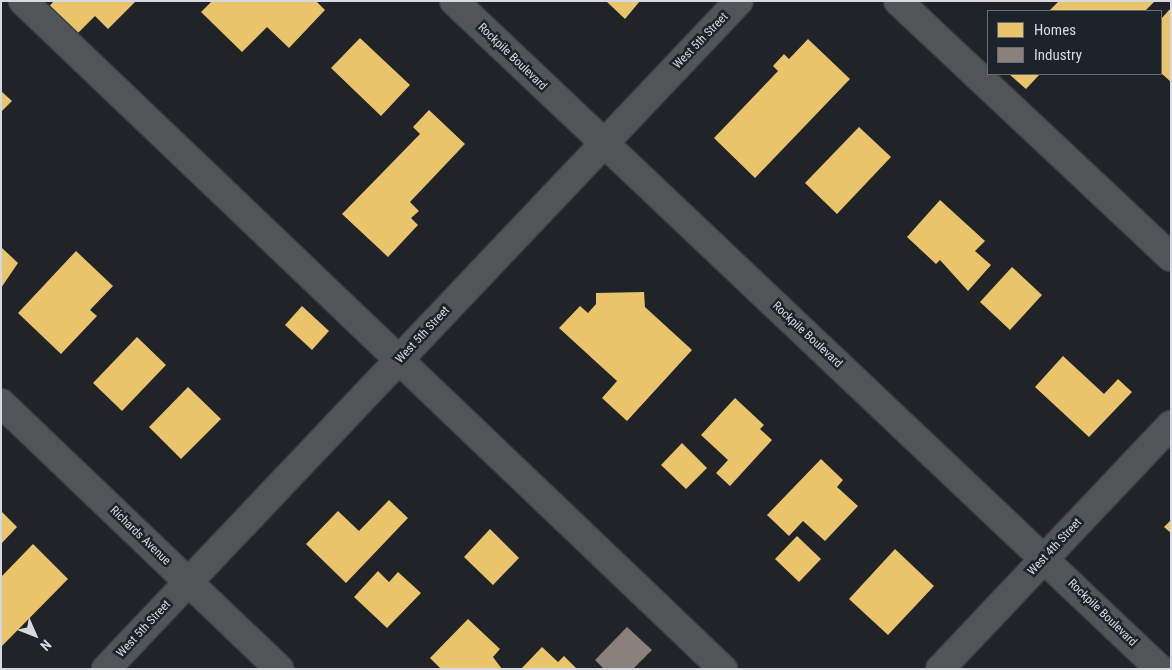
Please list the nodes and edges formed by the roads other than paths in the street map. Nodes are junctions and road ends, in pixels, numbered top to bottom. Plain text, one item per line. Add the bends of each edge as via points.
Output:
1 (23, 1) edge
2 (454, 1) edge
3 (739, 1) edge
4 (898, 1) edge
5 (603, 145) junction
6 (1171, 256) edge
7 (399, 360) junction
8 (1, 403) edge
9 (1171, 425) edge
10 (1045, 558) junction
11 (188, 582) junction
12 (106, 669) edge
13 (279, 669) edge
14 (722, 669) edge
15 (940, 669) edge
16 (1160, 669) edge

1 - 7 street
2 - 5 street, Rockpile Boulevard
3 - 5 street, West 5th Street
4 - 6 street
5 - 7 street, West 5th Street
5 - 10 street, Rockpile Boulevard
7 - 11 street, West 5th Street
7 - 14 street
8 - 11 street, Richards Avenue
9 - 10 street, West 4th Street
10 - 15 street, West 4th Street
10 - 16 street, Rockpile Boulevard
11 - 12 street, West 5th Street
11 - 13 street, Richards Avenue

